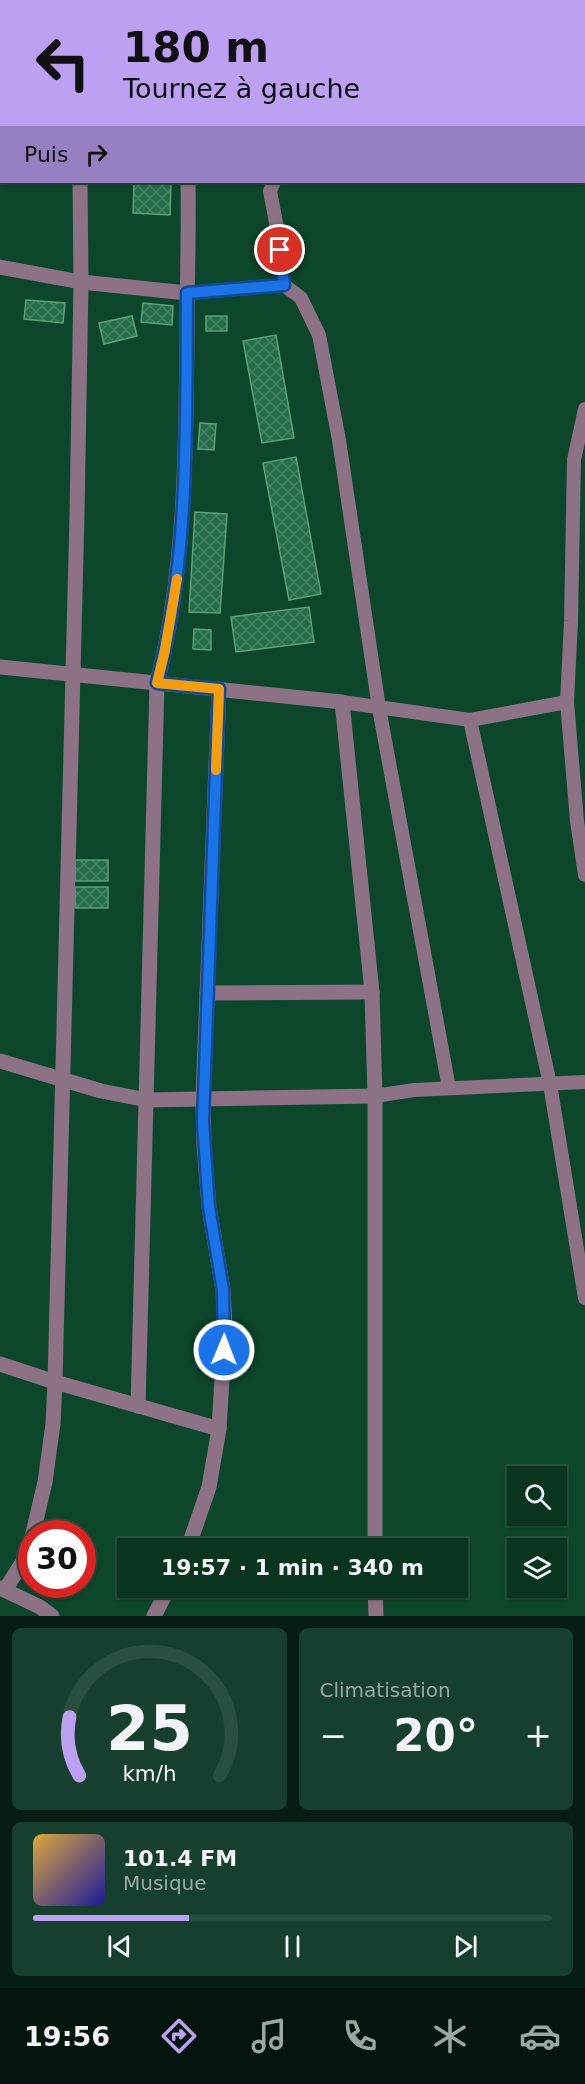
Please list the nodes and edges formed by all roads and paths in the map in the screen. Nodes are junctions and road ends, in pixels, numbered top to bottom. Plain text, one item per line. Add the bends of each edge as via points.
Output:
1 (80, 183) edge
2 (188, 183) edge
3 (274, 183) edge
4 (0, 267) edge
5 (81, 282) junction
6 (284, 285) junction
7 (187, 293) junction
8 (585, 409) edge
9 (0, 667) edge
10 (74, 673) junction
11 (157, 683) junction
12 (219, 689) junction
13 (342, 702) junction
14 (567, 702) junction
15 (379, 708) junction
16 (470, 720) junction
17 (585, 875) edge
18 (372, 992) junction
19 (207, 993) junction
20 (0, 1061) edge
21 (61, 1079) junction
22 (585, 1082) edge
23 (550, 1084) junction
24 (449, 1088) junction
25 (375, 1096) junction
26 (203, 1098) junction
27 (147, 1100) junction
28 (585, 1298) edge
29 (0, 1364) edge
30 (55, 1382) junction
31 (138, 1406) junction
32 (219, 1429) junction
33 (36, 1520) edge
34 (191, 1538) edge
35 (375, 1538) edge
36 (18, 1568) edge
37 (2, 1589) edge
38 (163, 1598) edge
39 (375, 1598) edge
40 (52, 1616) edge
41 (154, 1616) edge
42 (375, 1616) edge

1 - 5 street
2 - 7 street
3 - 6 lane via 270,191
4 - 5 street
5 - 7 street
5 - 10 street
6 - 7 lane
6 - 15 lane via 301,298 319,335 339,440
7 - 11 street via 186,444 176,593
8 - 14 lane via 574,460
9 - 10 street
10 - 11 street
10 - 21 street
11 - 12 street
11 - 27 street
12 - 13 street
12 - 19 street
13 - 15 lane
13 - 18 street
14 - 16 lane
14 - 17 lane
15 - 16 lane
15 - 24 lane
16 - 23 lane
18 - 19 street
18 - 25 street
19 - 26 street
20 - 21 street
21 - 27 street
21 - 30 street
22 - 23 lane
23 - 24 lane
23 - 28 lane
24 - 25 lane
25 - 26 street
25 - 35 street
26 - 27 street
26 - 32 street via 209,1207 224,1299
27 - 31 street
29 - 30 street
30 - 31 street
30 - 33 street via 45,1482
31 - 32 street
32 - 34 street via 209,1487
36 - 37 street
37 - 40 street
38 - 41 street
39 - 42 street

